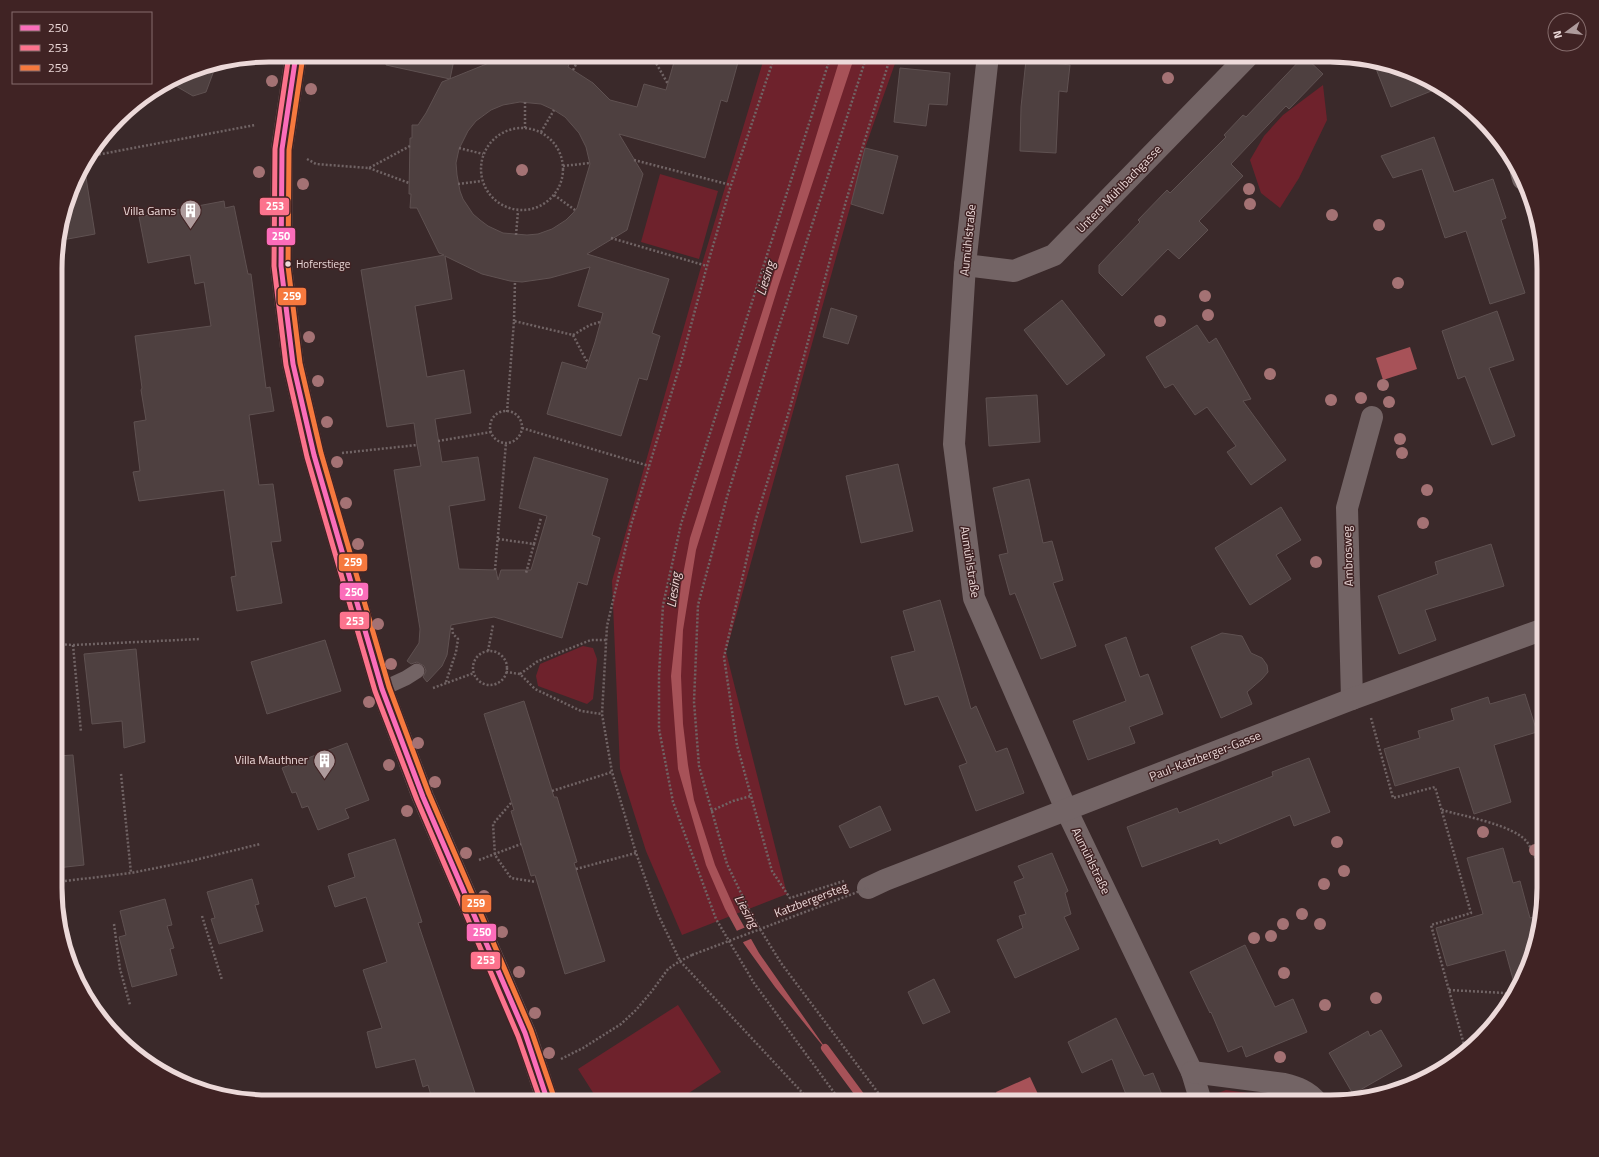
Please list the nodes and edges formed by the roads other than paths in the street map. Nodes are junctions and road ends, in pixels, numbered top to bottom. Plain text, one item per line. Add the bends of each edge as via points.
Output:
1 (295, 62) edge
2 (987, 62) edge
3 (1242, 62) edge
4 (965, 265) junction
5 (1372, 417) dead end
6 (1537, 632) edge
7 (417, 672) dead end
8 (382, 689) junction
9 (1358, 697) junction
10 (1066, 810) junction
11 (858, 884) road end
12 (1192, 1072) junction
13 (546, 1095) edge
14 (1199, 1095) edge
15 (1310, 1095) edge

1 - 8 main road via 282,149 281,266 293,364 314,455
2 - 4 street, Aumühlstraße
3 - 4 street, Untere Mühlbachgasse via 1054,255 1014,271
4 - 10 street, Aumühlstraße via 954,444 974,598
5 - 9 street, Ambrosweg via 1347,508
6 - 9 street, Paul-Katzberger-Gasse
7 - 8 lane
8 - 13 main road via 423,797 525,1033
9 - 10 street, Paul-Katzberger-Gasse
10 - 11 street, Paul-Katzberger-Gasse via 885,880
10 - 12 street, Aumühlstraße
12 - 14 street, Aumühlstraße
12 - 15 street via 1284,1084

